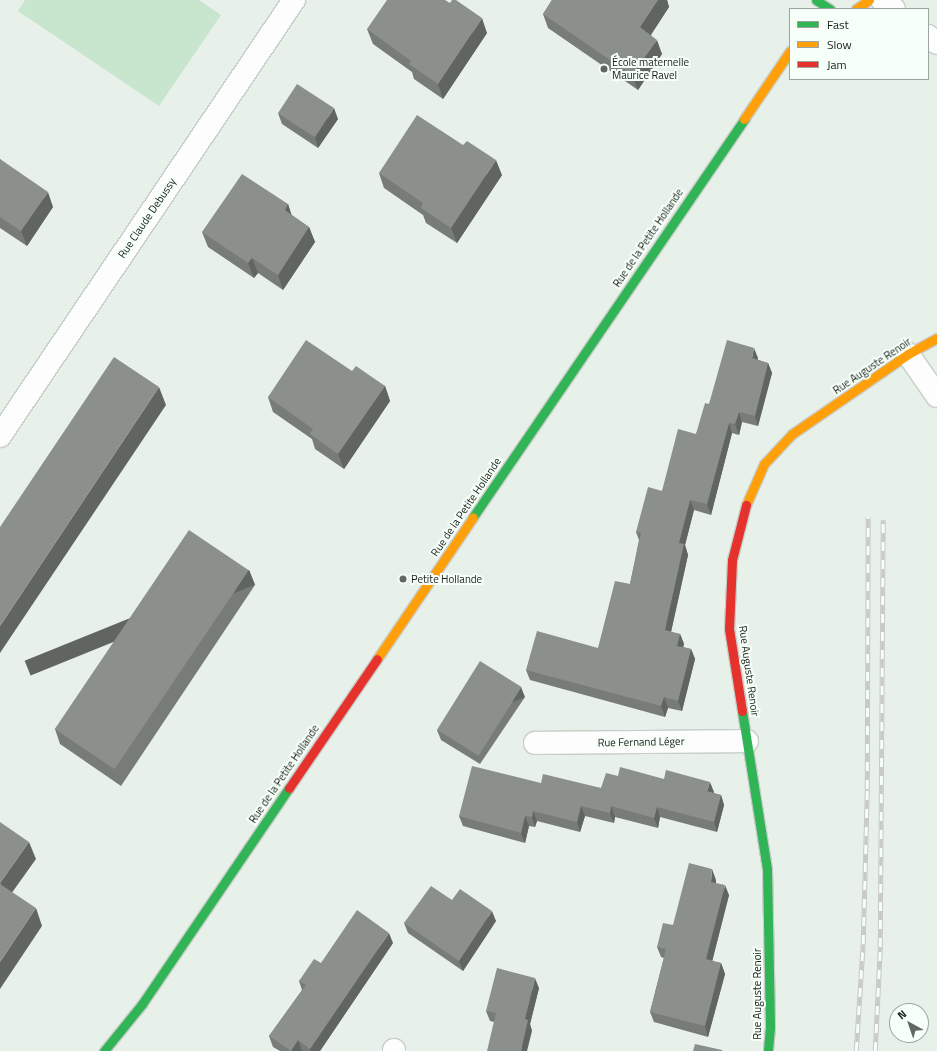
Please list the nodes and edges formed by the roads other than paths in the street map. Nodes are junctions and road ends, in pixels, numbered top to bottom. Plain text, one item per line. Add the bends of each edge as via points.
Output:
1 (294, 0) edge
2 (869, 0) edge
3 (882, 0) edge
4 (857, 8) edge
5 (893, 8) edge
6 (929, 37) edge
7 (937, 43) edge
8 (789, 52) edge
9 (937, 338) edge
10 (908, 354) junction
11 (937, 396) edge
12 (0, 436) edge
13 (747, 741) junction
14 (535, 743) dead end
15 (104, 1051) edge
16 (768, 1051) edge

1 - 12 street, Rue Claude Debussy
2 - 4 street
3 - 5 street
6 - 7 street
8 - 15 street, Rue de la Petite Hollande via 142,1004
9 - 10 street, Rue Auguste Renoir
10 - 11 street
10 - 13 street, Rue Auguste Renoir via 792,434 764,464 748,503 732,560 730,629
13 - 14 street, Rue Fernand Léger
13 - 16 street, Rue Auguste Renoir via 767,869 770,1027

